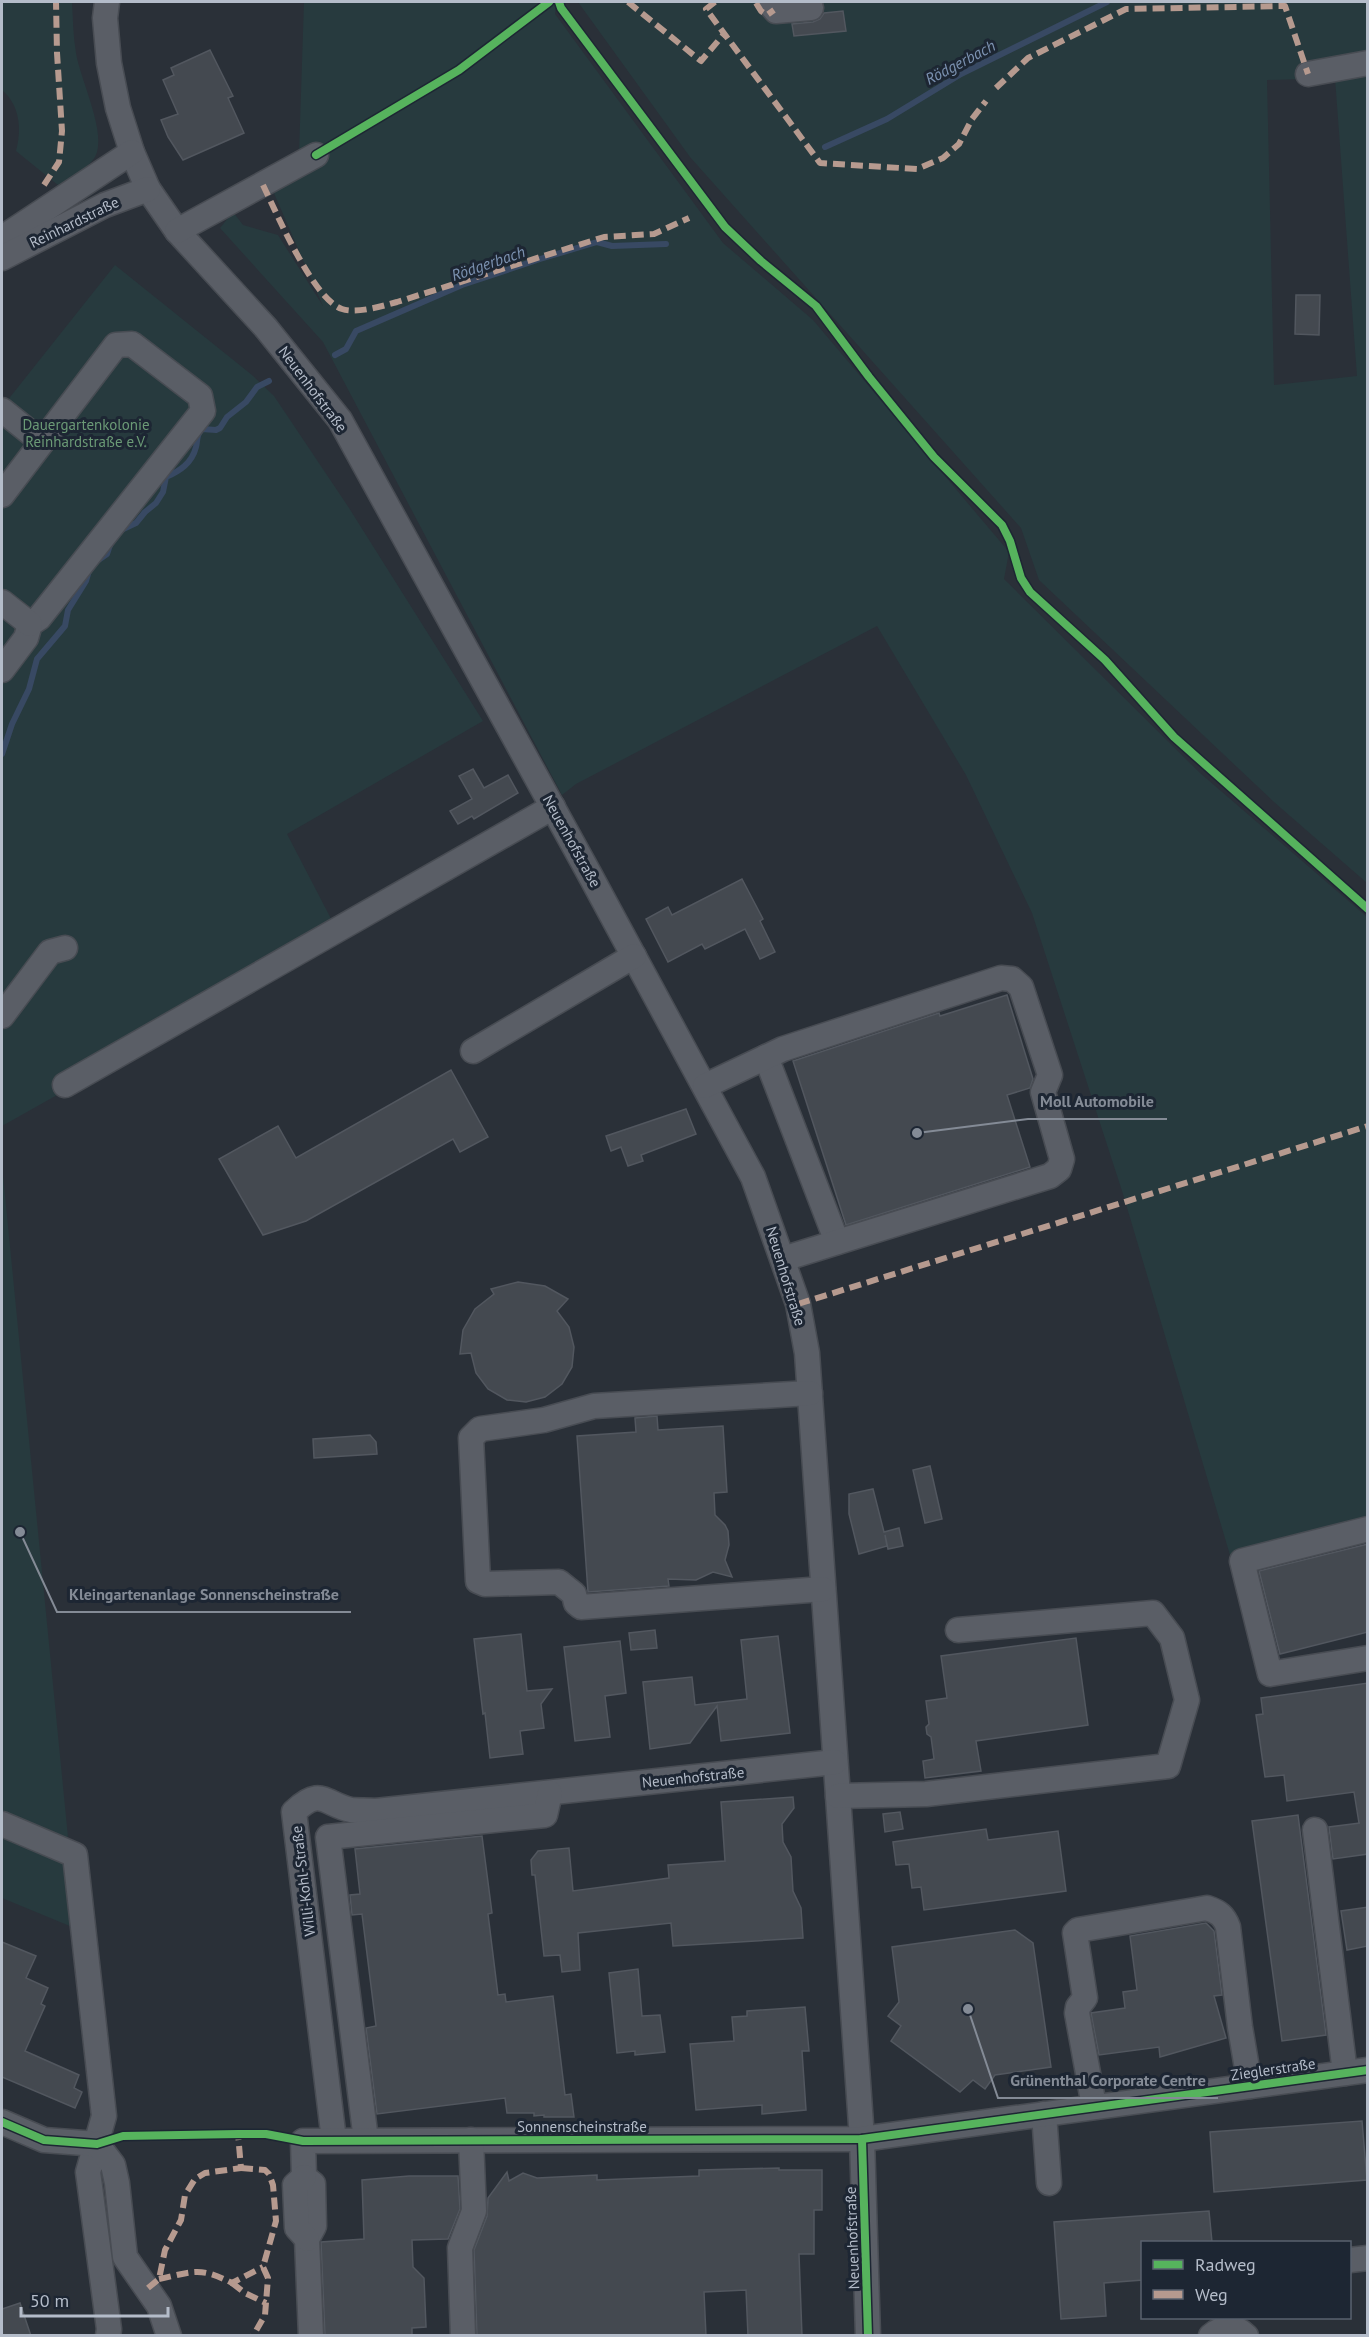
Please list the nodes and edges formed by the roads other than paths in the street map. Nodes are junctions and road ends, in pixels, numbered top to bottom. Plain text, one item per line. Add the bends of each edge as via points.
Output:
1 (107, 2) edge
2 (768, 2) edge
3 (811, 8) dead end
4 (1368, 63) edge
5 (1308, 74) dead end
6 (132, 152) junction
7 (316, 155) dead end
8 (147, 189) junction
9 (177, 231) junction
10 (2, 238) edge
11 (2, 258) edge
12 (2, 410) edge
13 (42, 442) junction
14 (2, 495) edge
15 (2, 602) edge
16 (30, 624) junction
17 (2, 670) edge
18 (553, 807) junction
19 (65, 948) dead end
20 (634, 956) junction
21 (2, 1016) edge
22 (473, 1051) dead end
23 (766, 1057) junction
24 (65, 1085) dead end
25 (705, 1086) junction
26 (837, 1242) junction
27 (783, 1259) junction
28 (810, 1393) junction
29 (1368, 1529) edge
30 (823, 1589) junction
31 (958, 1630) dead end
32 (1368, 1658) edge
33 (835, 1762) junction
34 (550, 1793) junction
35 (838, 1796) junction
36 (2, 1824) edge
37 (1315, 1830) dead end
38 (1356, 2072) edge
39 (1250, 2086) junction
40 (1094, 2106) junction
41 (1044, 2114) junction
42 (2, 2122) edge
43 (862, 2139) junction
44 (334, 2140) junction
45 (366, 2140) junction
46 (471, 2140) junction
47 (97, 2144) junction
48 (1048, 2183) dead end
49 (1368, 2258) edge
50 (1351, 2260) edge
51 (1241, 2327) edge
52 (108, 2336) edge
53 (169, 2336) edge
54 (311, 2336) edge
55 (464, 2336) edge
56 (868, 2336) edge
57 (1211, 2336) edge

1 - 6 street, Neuenhofstraße via 109,63
2 - 3 street via 776,11
4 - 5 street
6 - 8 street, Neuenhofstraße
6 - 10 street, Reinhardstraße
7 - 9 street
8 - 9 street, Neuenhofstraße
8 - 11 street, Reinhardstraße via 105,205
9 - 18 street, Neuenhofstraße via 266,328 340,420
12 - 13 street
13 - 14 street
13 - 16 street via 116,345 132,344 200,396 203,411 39,618
15 - 16 street
16 - 17 street via 26,638
18 - 20 street, Neuenhofstraße
18 - 24 street
19 - 21 street via 50,952
20 - 22 street
20 - 25 street, Neuenhofstraße
23 - 25 street
23 - 26 street
23 - 26 street via 1001,978 1012,979 1021,987 1050,1075 1043,1092 1062,1160 1059,1169 1050,1176
25 - 27 street, Neuenhofstraße via 753,1177
26 - 27 street
27 - 28 street, Neuenhofstraße via 800,1314
28 - 30 street, Neuenhofstraße
28 - 30 street via 594,1406 544,1420 480,1430 471,1438 478,1581 559,1582 574,1594 581,1607
29 - 32 street via 1242,1561 1270,1674
30 - 33 street, Neuenhofstraße
31 - 35 street via 1154,1613 1172,1638 1186,1700 1168,1766 926,1794
33 - 34 street, Neuenhofstraße
33 - 35 street, Neuenhofstraße
34 - 44 street, Willi-Kohl-Straße via 376,1811 351,1810 322,1798 306,1801 294,1812
34 - 45 street via 545,1815 328,1838
35 - 43 street, Neuenhofstraße
36 - 47 street via 75,1855 104,2116
37 - 38 street
38 - 39 street, Zieglerstraße
39 - 40 street, Zieglerstraße
39 - 40 street via 1228,1927 1224,1917 1207,1908 1076,1933 1085,1998 1077,2013
40 - 41 street, Zieglerstraße
41 - 43 street, Zieglerstraße
41 - 48 street
42 - 47 street via 44,2140
43 - 46 street, Sonnenscheinstraße
43 - 56 street, Neuenhofstraße
44 - 45 street, Sonnenscheinstraße
44 - 54 street, Sonnenscheinstraße via 303,2141 304,2177 294,2185 297,2228 307,2239
45 - 46 street, Sonnenscheinstraße
46 - 55 street via 474,2211 460,2248
47 - 52 street via 88,2172
47 - 53 street via 113,2164 125,2257 159,2306
49 - 50 street
51 - 57 street via 1225,2328

